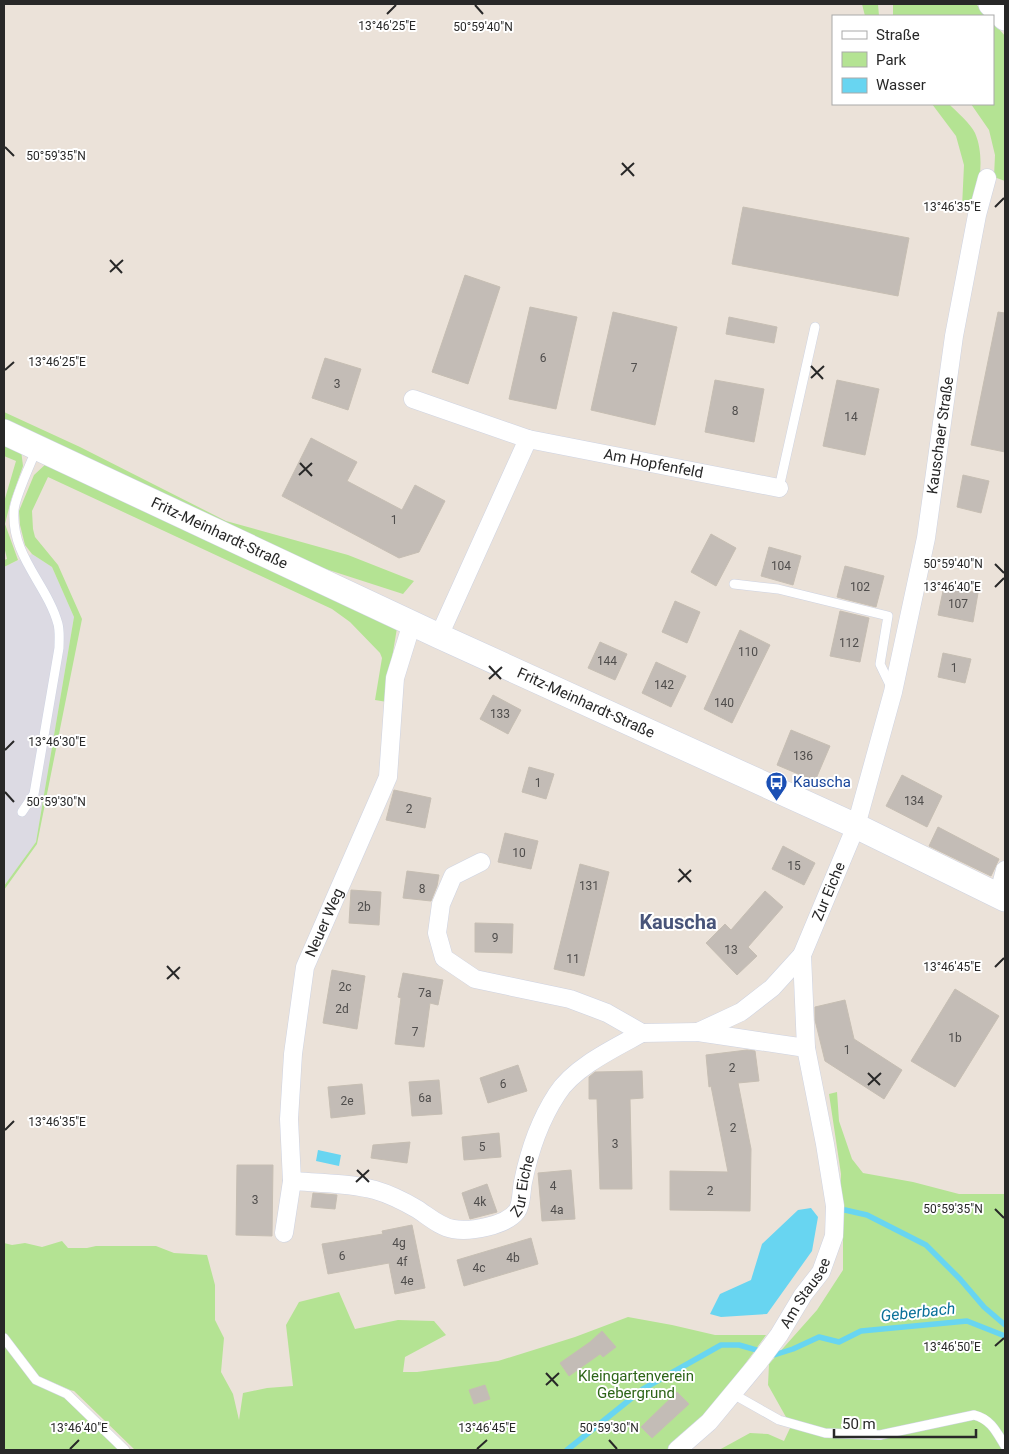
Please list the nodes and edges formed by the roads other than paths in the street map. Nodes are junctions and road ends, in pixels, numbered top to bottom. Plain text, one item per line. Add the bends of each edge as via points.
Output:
1 (991, 4) edge
2 (1005, 18) edge
3 (987, 178) dead end
4 (815, 327) dead end
5 (413, 399) dead end
6 (4, 432) edge
7 (528, 439) junction
8 (37, 447) junction
9 (779, 488) joint
10 (734, 584) dead end
11 (412, 623) junction
12 (440, 636) junction
13 (893, 692) junction
14 (22, 812) dead end
15 (856, 826) junction
16 (481, 862) dead end
17 (1005, 870) edge
18 (1002, 897) edge
19 (802, 955) junction
20 (698, 1032) junction
21 (642, 1033) junction
22 (806, 1048) junction
23 (815, 1099) joint
24 (292, 1181) junction
25 (284, 1233) dead end
26 (4, 1338) edge
27 (733, 1394) junction
28 (1005, 1446) edge
29 (125, 1450) edge
30 (677, 1450) edge

1 - 2 street
3 - 13 street, Kauschaer Straße via 954,336 926,538
4 - 9 lane
5 - 7 street, Am Hopfenfeld
6 - 8 street, Fritz-Meinhardt-Straße
7 - 9 street, Am Hopfenfeld
7 - 12 street
8 - 11 street, Fritz-Meinhardt-Straße
8 - 14 lane via 13,509 15,537 52,608 59,626 59,648 34,794
10 - 13 lane via 778,589 888,616 880,664
11 - 12 street, Fritz-Meinhardt-Straße
11 - 24 street, Neuer Weg via 395,678 388,777 305,967 292,1054 289,1118
12 - 15 street, Fritz-Meinhardt-Straße
13 - 15 street, Kauschaer Straße
15 - 18 street, Fritz-Meinhardt-Straße
15 - 19 street, Zur Eiche
16 - 21 street via 453,876 441,904 437,933 444,958 475,979 570,999 608,1013
17 - 18 street
19 - 20 street, Zur Eiche via 772,988 741,1012
19 - 22 street, Zur Eiche
20 - 21 street, Zur Eiche
20 - 22 street, Zur Eiche
21 - 24 street, Zur Eiche via 575,1074 557,1093 536,1133 520,1206 495,1225 472,1230 452,1229 376,1190
22 - 23 street, Zur Eiche
23 - 27 street, Am Stausee via 835,1213 834,1236 821,1272
24 - 25 street, Neuer Weg
26 - 29 lane via 36,1380 67,1394
27 - 28 lane via 779,1420 825,1433 880,1435 974,1415 990,1422
27 - 30 street, Am Stausee via 709,1422

